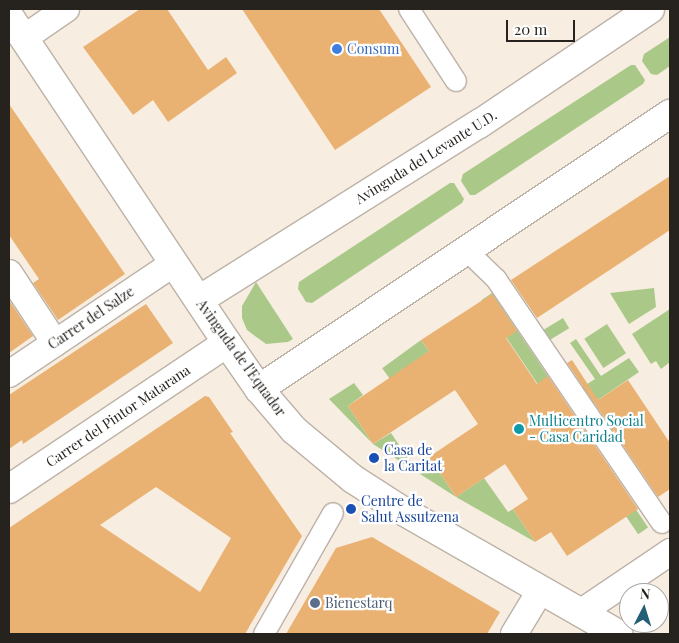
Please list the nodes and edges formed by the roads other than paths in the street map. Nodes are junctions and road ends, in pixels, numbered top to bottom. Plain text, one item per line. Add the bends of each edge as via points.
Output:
1 (66, 9) edge
2 (409, 9) edge
3 (650, 9) edge
4 (9, 16) edge
5 (24, 38) junction
6 (456, 81) dead end
7 (670, 114) edge
8 (466, 250) junction
9 (174, 263) junction
10 (9, 273) edge
11 (199, 300) junction
12 (55, 343) junction
13 (227, 343) junction
14 (9, 374) edge
15 (259, 389) junction
16 (9, 489) edge
17 (334, 513) dead end
18 (662, 524) dead end
19 (670, 552) edge
20 (540, 591) junction
21 (580, 613) junction
22 (264, 634) edge
23 (514, 634) edge
24 (618, 634) edge

1 - 5 street
2 - 6 street
3 - 11 street, Avinguda del Levante U.D. via 479,124
4 - 5 street, Avinguda de l'Equador
5 - 9 street, Avinguda de l'Equador
7 - 8 street
8 - 15 street
8 - 18 street via 496,279
9 - 11 street, Avinguda de l'Equador
9 - 12 street, Carrer del Salze
10 - 12 street
11 - 13 street, Avinguda de l'Equador
12 - 14 street, Carrer del Salze
13 - 15 street, Avinguda de l'Equador
13 - 16 street, Carrer del Pintor Matarana
15 - 20 street, Avinguda de l'Equador via 294,430 353,479
17 - 22 street
19 - 21 street
20 - 21 street, Avinguda de l'Equador
20 - 23 street
21 - 24 street, Avinguda de l'Equador

